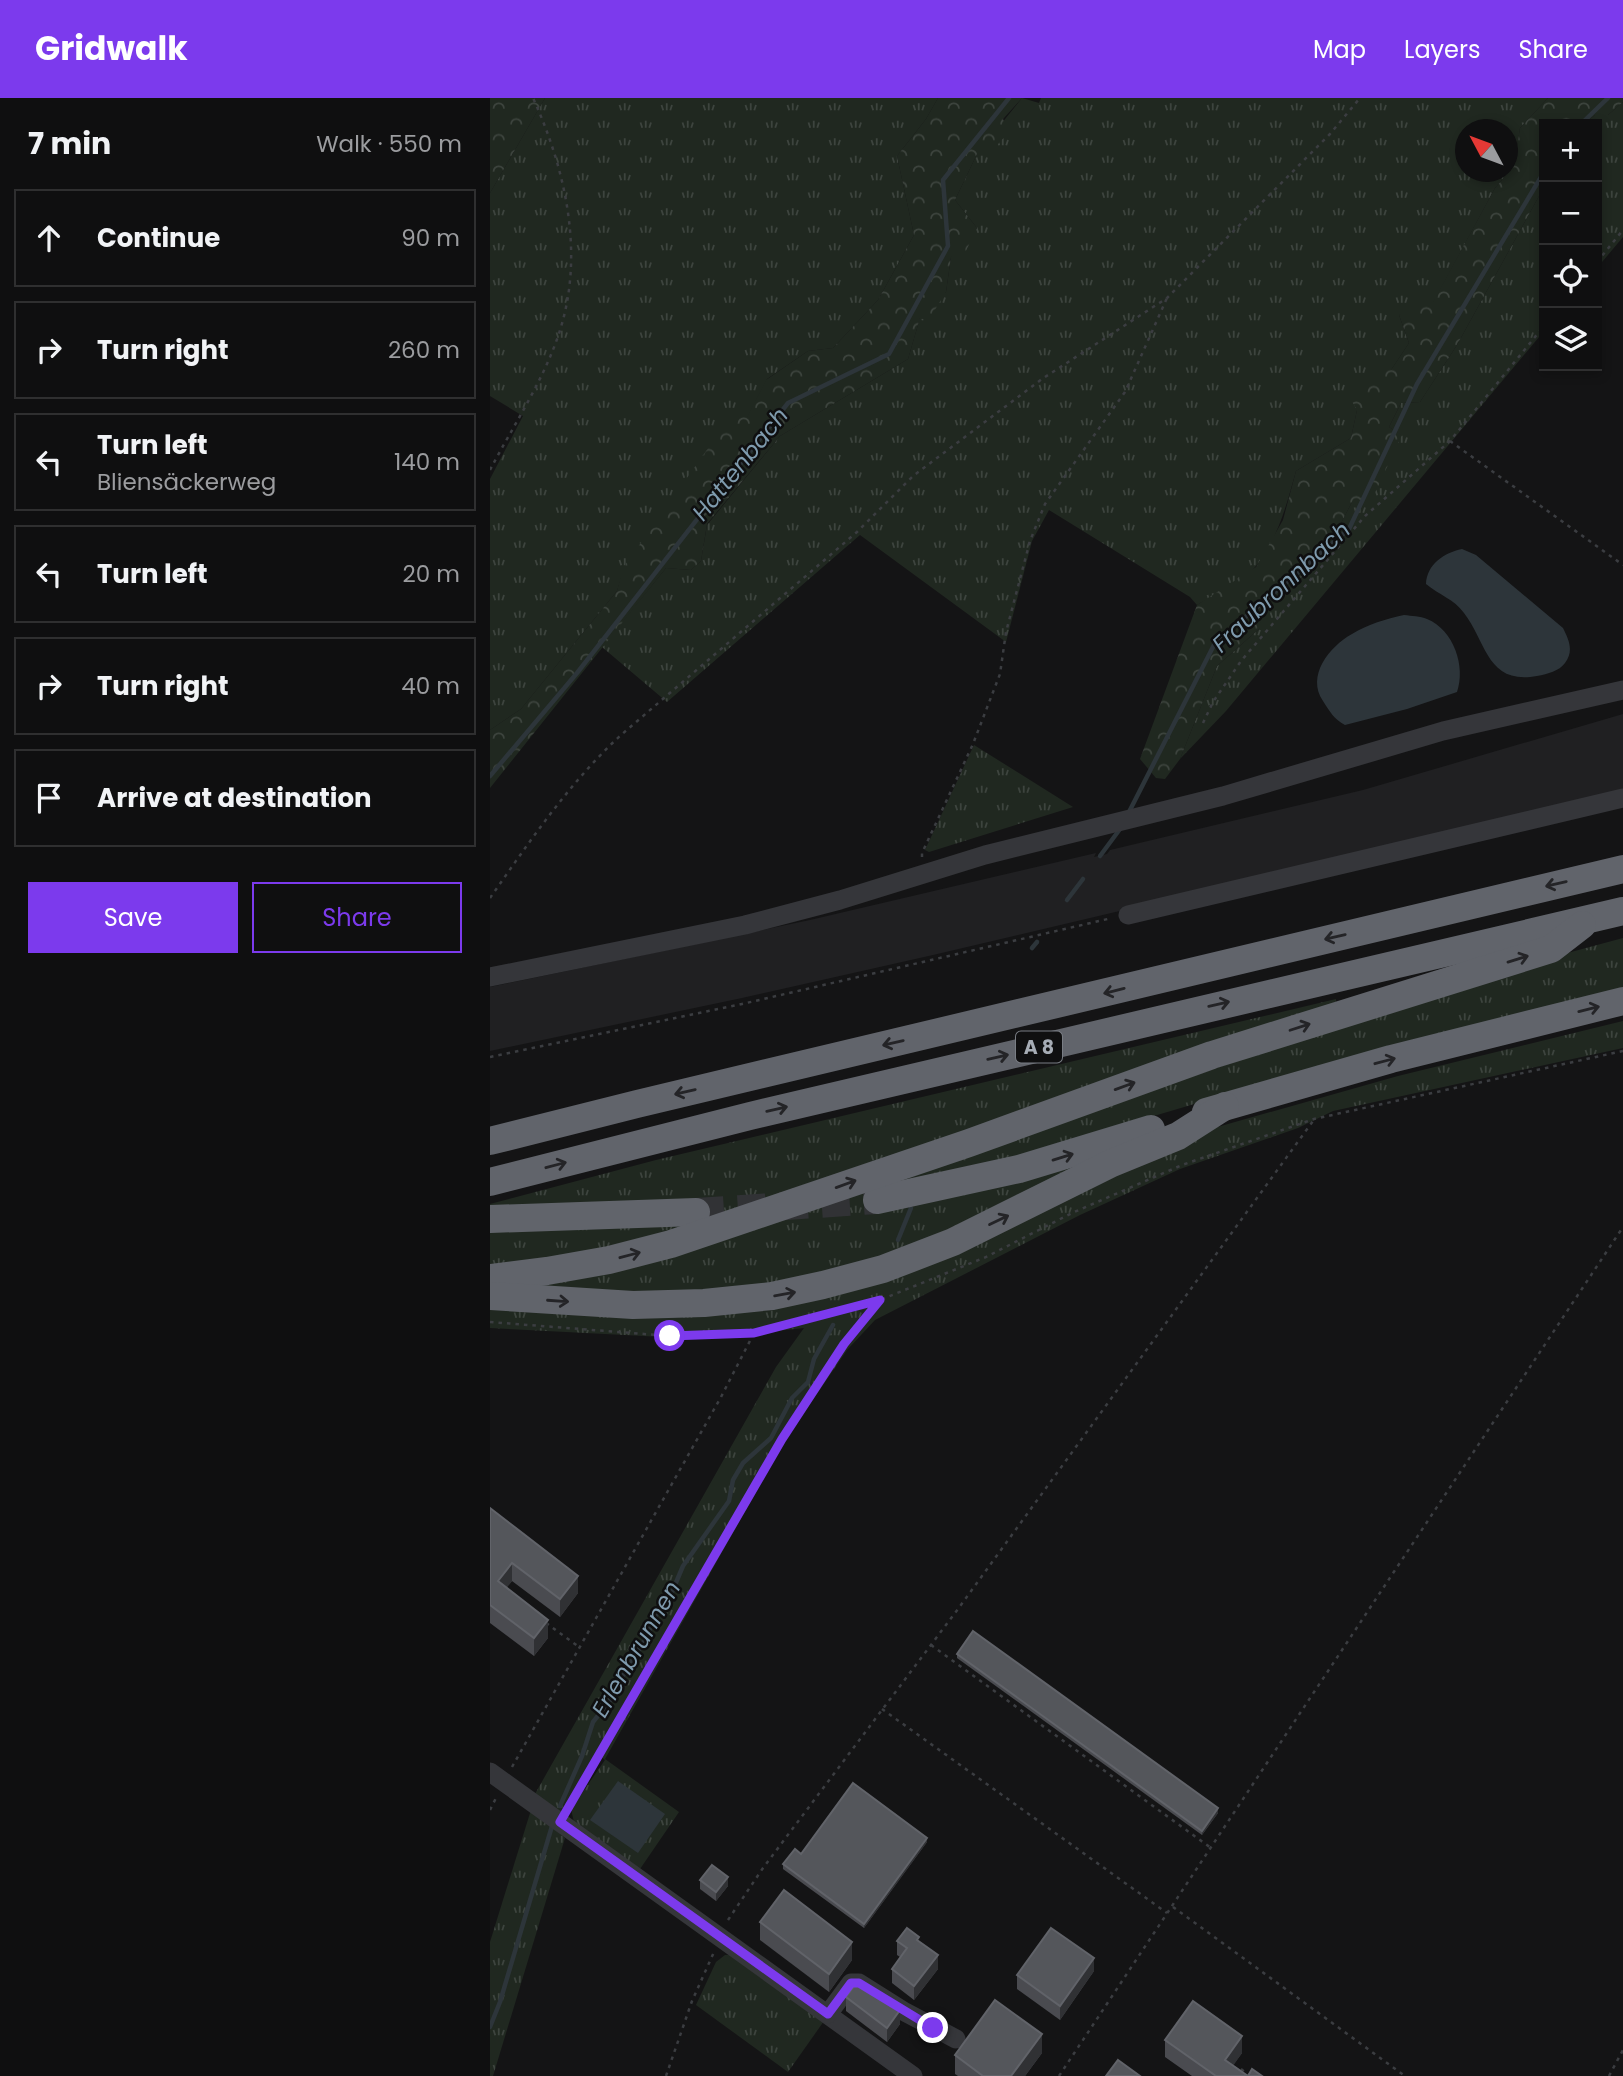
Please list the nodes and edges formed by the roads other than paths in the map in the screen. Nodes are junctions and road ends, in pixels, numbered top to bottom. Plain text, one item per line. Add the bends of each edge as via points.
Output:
1 (1623, 690) edge
2 (1623, 798) edge
3 (1623, 869) edge
4 (1623, 911) edge
5 (1128, 915) road end
6 (1590, 919) junction
7 (490, 977) edge
8 (1623, 1001) edge
9 (1225, 1106) junction
10 (490, 1141) edge
11 (490, 1182) edge
12 (877, 1200) tunnel mouth
13 (696, 1212) tunnel mouth
14 (490, 1219) edge
15 (490, 1278) edge
16 (490, 1296) edge
17 (497, 1777) edge
18 (828, 2014) junction
19 (956, 2039) dead end
20 (913, 2076) edge

1 - 7 street via 1443,731 745,925
2 - 5 street
3 -> 10 highway, A 8
4 - 6 highway, A 8
11 -> 6 highway, A 8 via 763,1113
15 -> 6 highway, A 8 via 597,1263 671,1244 1212,1055 1550,948
9 -> 8 highway
12 -> 9 highway via 1019,1169
16 -> 9 highway via 612,1304 704,1303 823,1285 883,1269 953,1242 1112,1163 1178,1136
13 - 14 highway
17 - 18 street
18 - 19 street via 851,1983 859,1983
18 - 20 street

